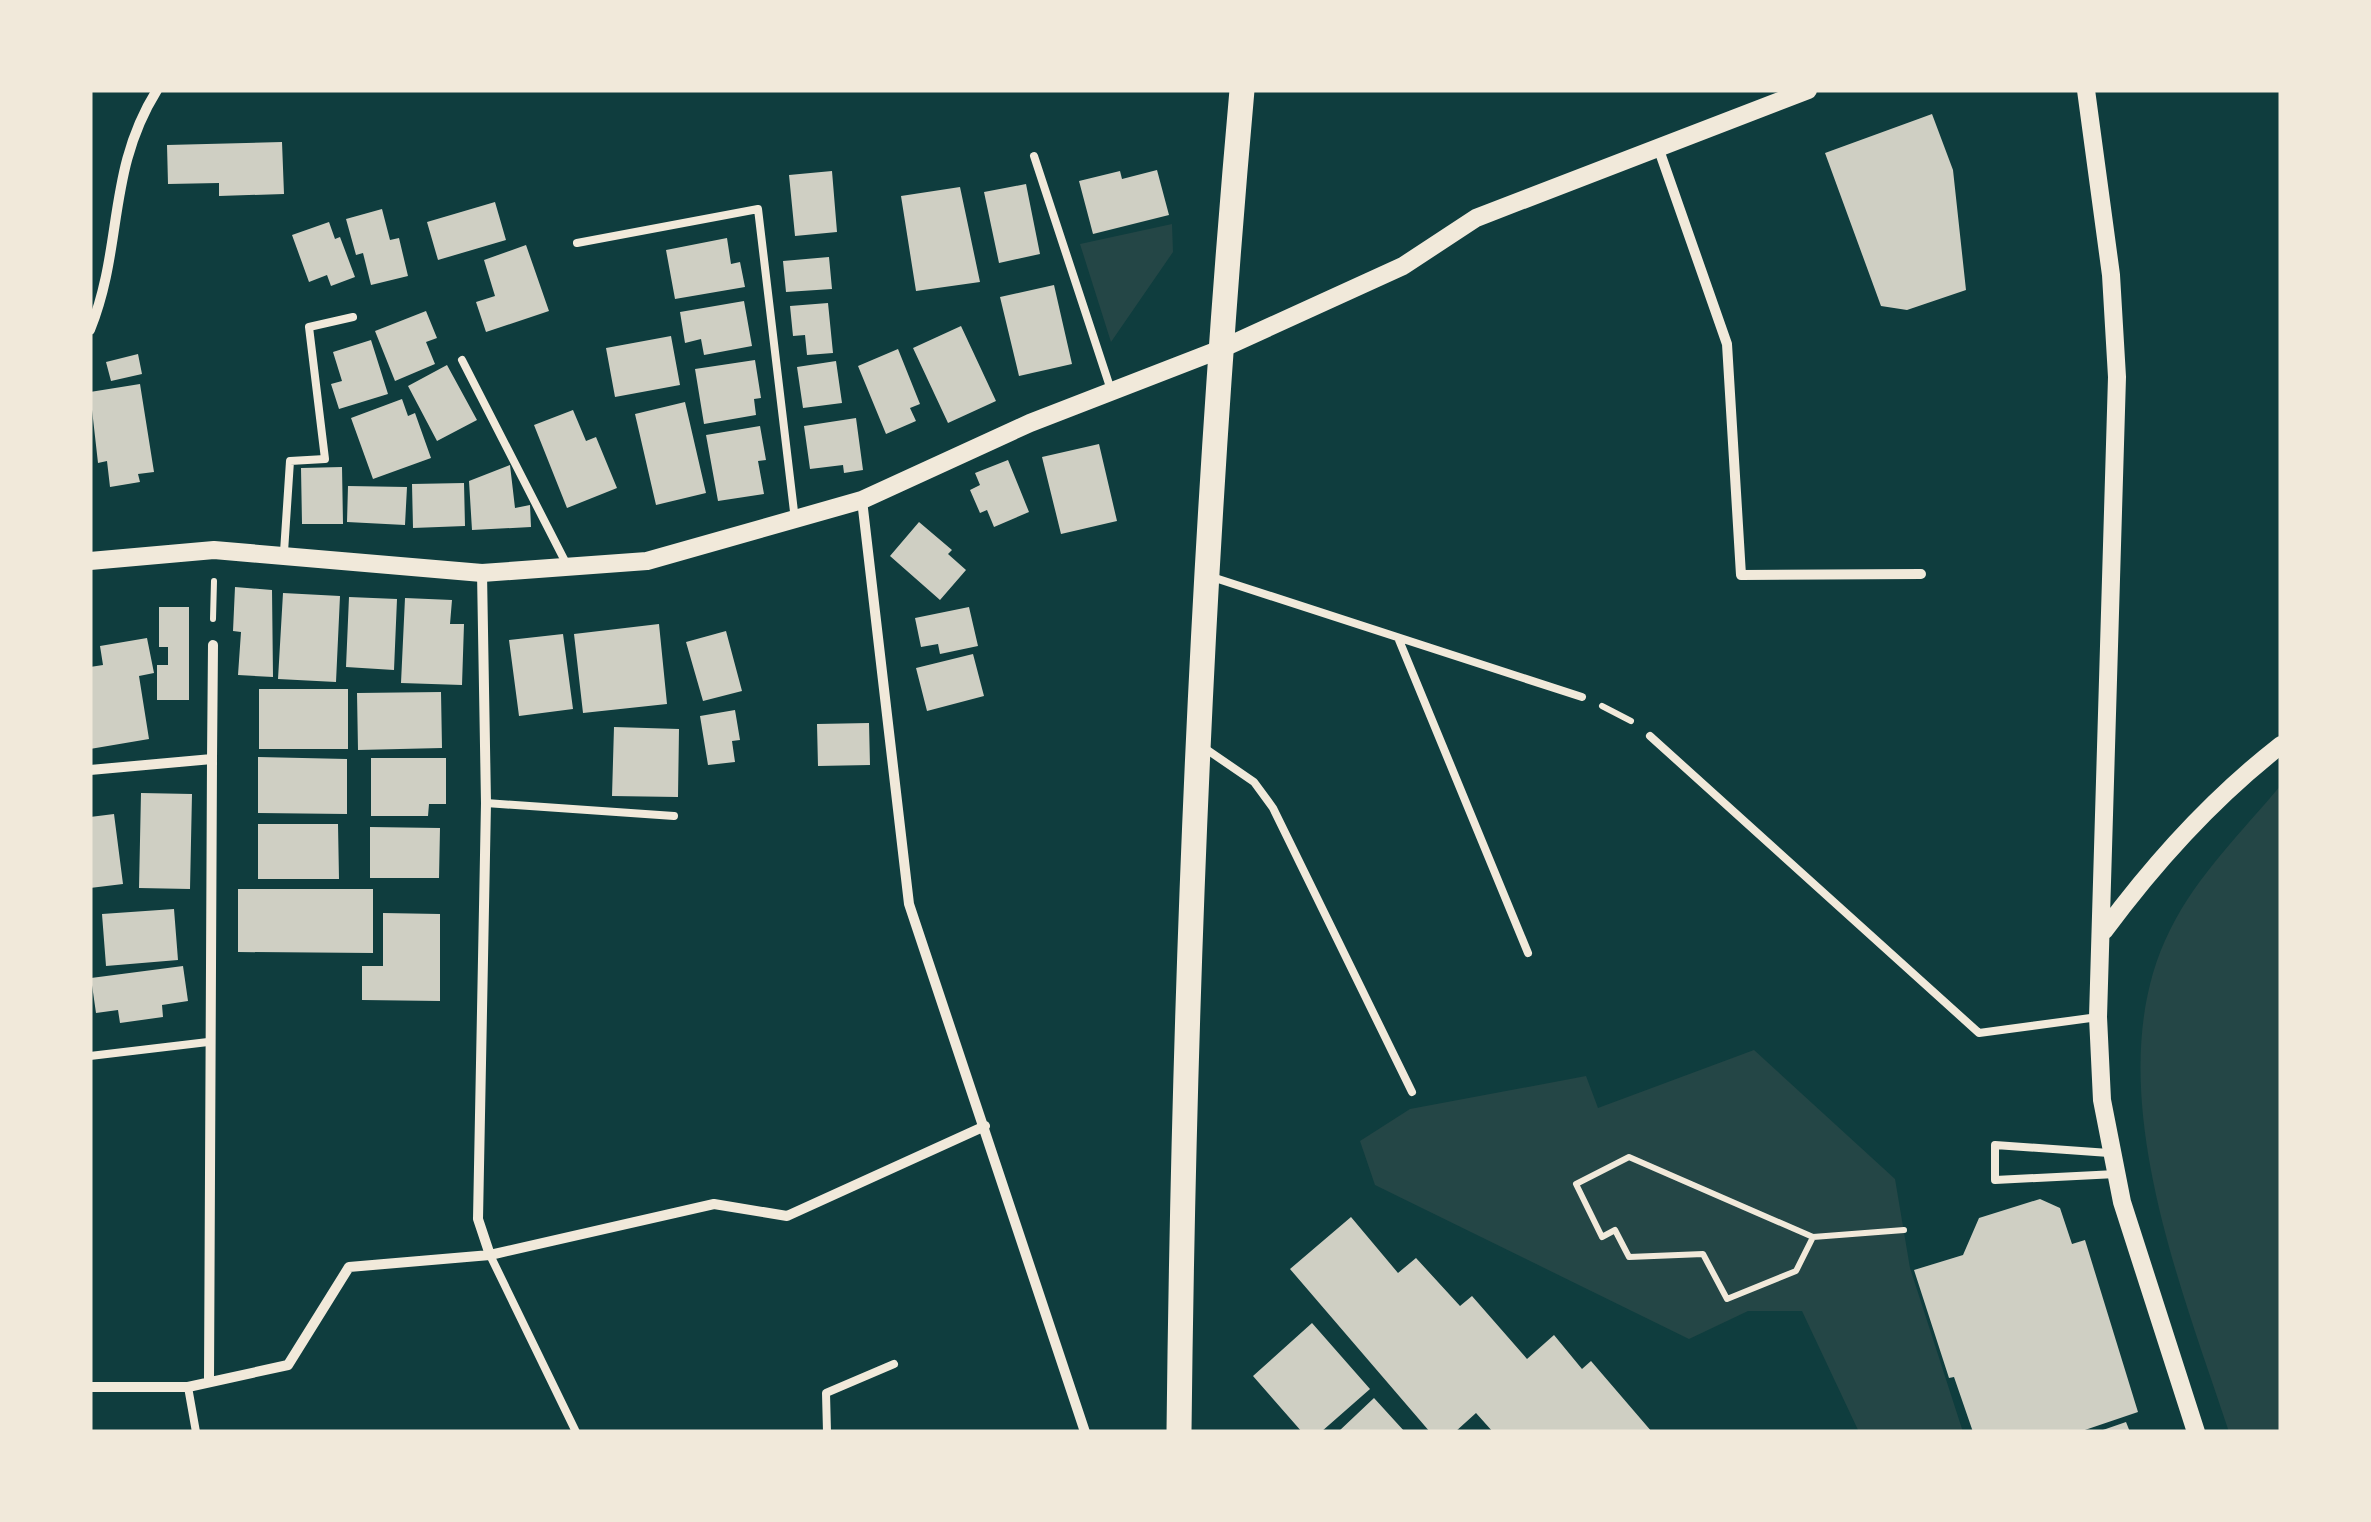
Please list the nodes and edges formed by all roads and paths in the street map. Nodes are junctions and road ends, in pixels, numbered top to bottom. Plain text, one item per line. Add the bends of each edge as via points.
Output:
1 (157, 90) edge
2 (1242, 90) edge
3 (1808, 90) edge
4 (2086, 90) edge
5 (1658, 147) junction
6 (1034, 156) dead end
7 (577, 243) dead end
8 (352, 317) dead end
9 (90, 330) edge
10 (1221, 349) junction
11 (462, 360) dead end
12 (1111, 390) junction
13 (862, 500) junction
14 (796, 520) junction
15 (214, 550) junction
16 (284, 552) junction
17 (90, 561) edge
18 (568, 566) junction
19 (482, 573) junction
20 (1921, 574) dead end
21 (1208, 576) junction
22 (1399, 640) junction
23 (213, 645) joint
24 (1582, 698) joint
25 (1650, 736) joint
26 (1199, 744) junction
27 (2281, 745) edge
28 (212, 759) junction
29 (90, 770) edge
30 (486, 803) junction
31 (674, 816) dead end
32 (2103, 932) junction
33 (1528, 952) dead end
34 (2098, 1017) junction
35 (208, 1042) junction
36 (90, 1056) edge
37 (1412, 1092) dead end
38 (985, 1126) junction
39 (2112, 1153) junction
40 (2116, 1174) junction
41 (1904, 1230) dead end
42 (1812, 1237) junction
43 (490, 1255) junction
44 (894, 1364) dead end
45 (209, 1381) junction
46 (188, 1387) junction
47 (90, 1388) edge
48 (196, 1432) edge
49 (576, 1432) edge
50 (827, 1432) edge
51 (1085, 1432) edge
52 (1179, 1432) edge
53 (2196, 1432) edge

1 - 9 street via 128,145 107,287
2 - 10 main road
3 - 5 street
4 - 32 street via 2112,274 2117,377
5 - 10 street via 1476,218 1402,266
5 - 20 street via 1728,344 1741,575
6 - 12 lane
7 - 14 lane via 758,209
8 - 16 lane via 308,326 325,460 290,461
10 - 12 street
10 - 21 main road
11 - 18 lane
12 - 13 street
13 - 14 street
13 - 38 street via 909,904
14 - 18 street via 647,561
15 - 16 street
15 - 17 street
15 - 23 path
16 - 19 street
18 - 19 street
19 - 30 street
21 - 22 lane
21 - 26 main road
22 - 24 lane
22 - 33 lane
23 - 28 street
24 - 25 path
25 - 34 lane via 1979,1033
26 - 37 lane via 1254,782 1273,808
26 - 52 main road via 1183,1082
27 - 32 street via 2233,782
28 - 29 street
28 - 35 street
30 - 31 lane
30 - 43 street via 478,1219
32 - 34 street
34 - 39 street
35 - 36 lane
35 - 45 street
38 - 43 street via 786,1216 714,1204
38 - 51 street
39 - 40 street
39 - 40 lane via 1995,1145 1995,1180
40 - 53 street
41 - 42 path
42 - 42 path via 1629,1157 1576,1184 1602,1237 1615,1230 1629,1257 1703,1254 1726,1299 1796,1271
43 - 45 street via 350,1267 288,1365
43 - 49 lane
44 - 50 lane via 826,1393
45 - 46 street
46 - 47 street
46 - 48 lane

